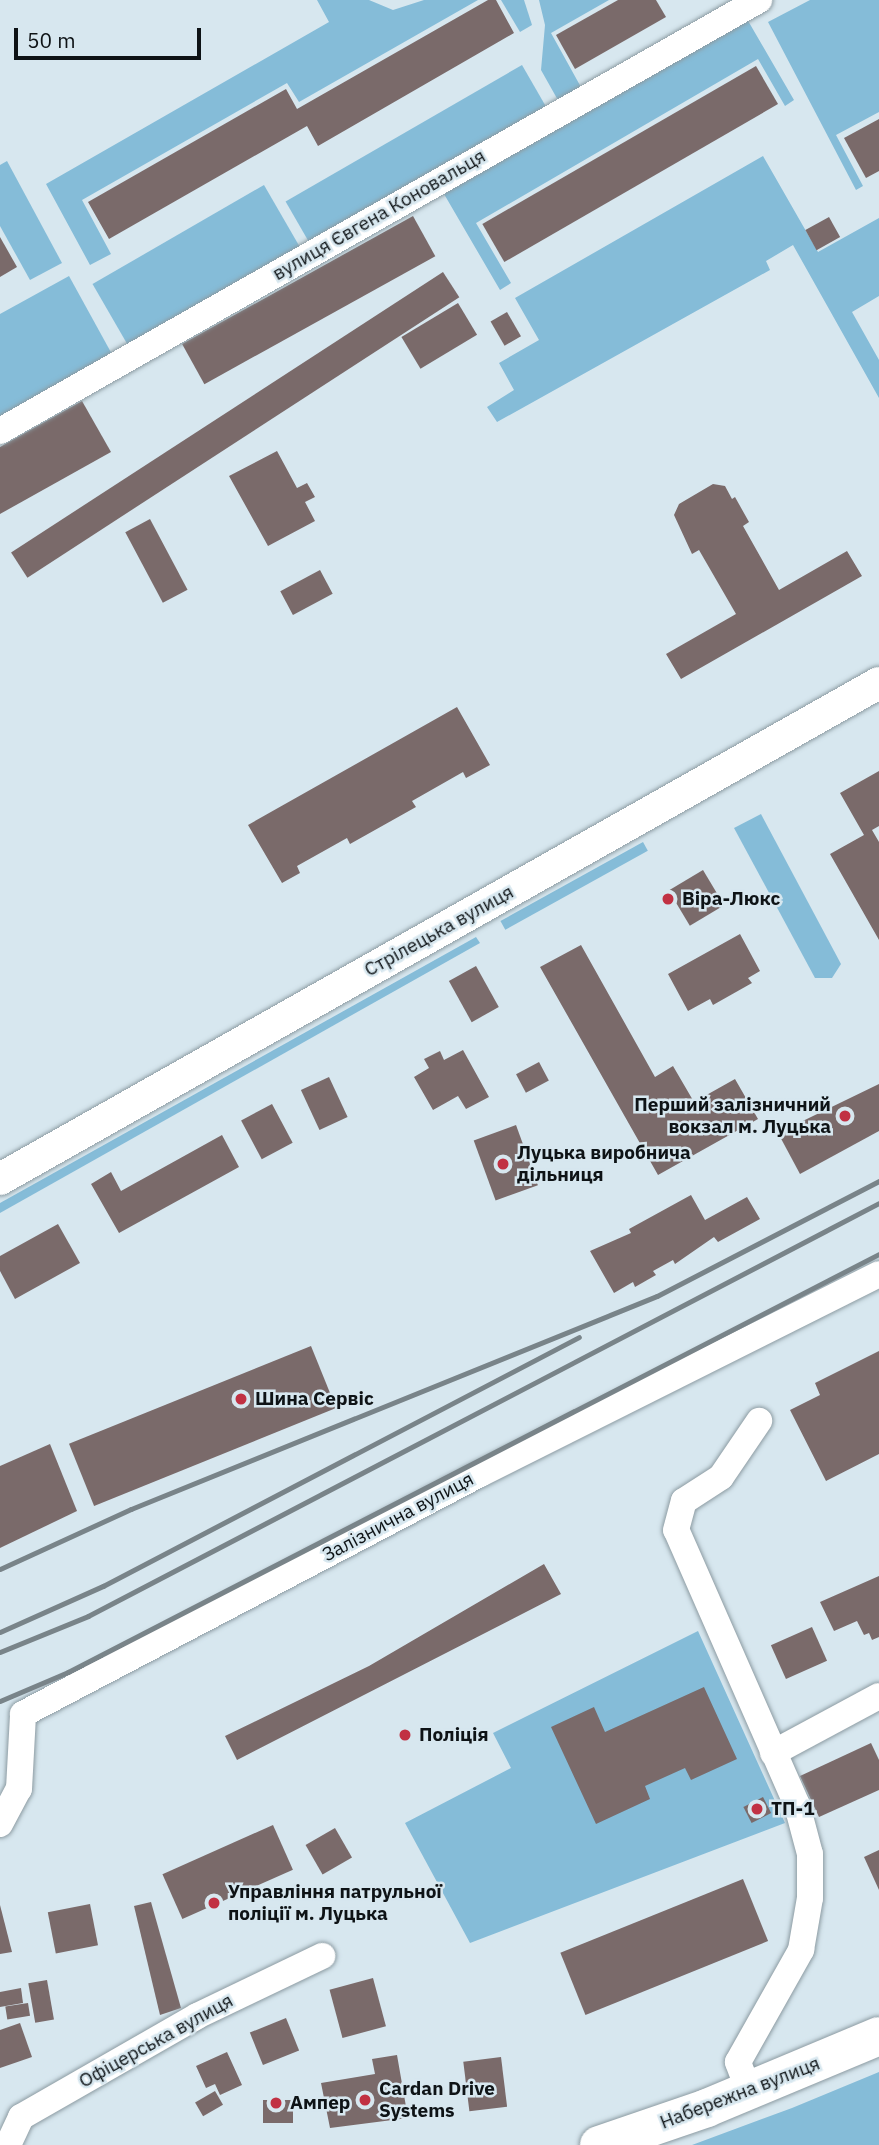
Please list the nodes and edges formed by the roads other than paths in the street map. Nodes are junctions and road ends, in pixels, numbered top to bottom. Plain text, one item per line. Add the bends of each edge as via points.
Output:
1 (760, 0) edge
2 (0, 431) edge
3 (879, 683) edge
4 (0, 1179) edge
5 (879, 1274) edge
6 (759, 1421) dead end
7 (879, 1696) edge
8 (773, 1753) junction
9 (0, 1824) edge
10 (322, 1956) dead end
11 (879, 2036) edge
12 (749, 2091) junction
13 (8, 2145) edge
14 (599, 2145) edge

1 - 2 street, вулиця Євгена Коновальця
3 - 4 street, Стрілецька вулиця
5 - 9 street, Залізнична вулиця via 480,1474 23,1714 19,1789
6 - 8 street via 721,1477 684,1501 676,1530
7 - 8 street
8 - 12 street via 797,1805 810,1854 810,1898 801,1950 738,2062
10 - 13 street, Офіцерська вулиця via 197,2016 21,2117
11 - 12 main road, Набережна вулиця
12 - 14 main road, Набережна вулиця

